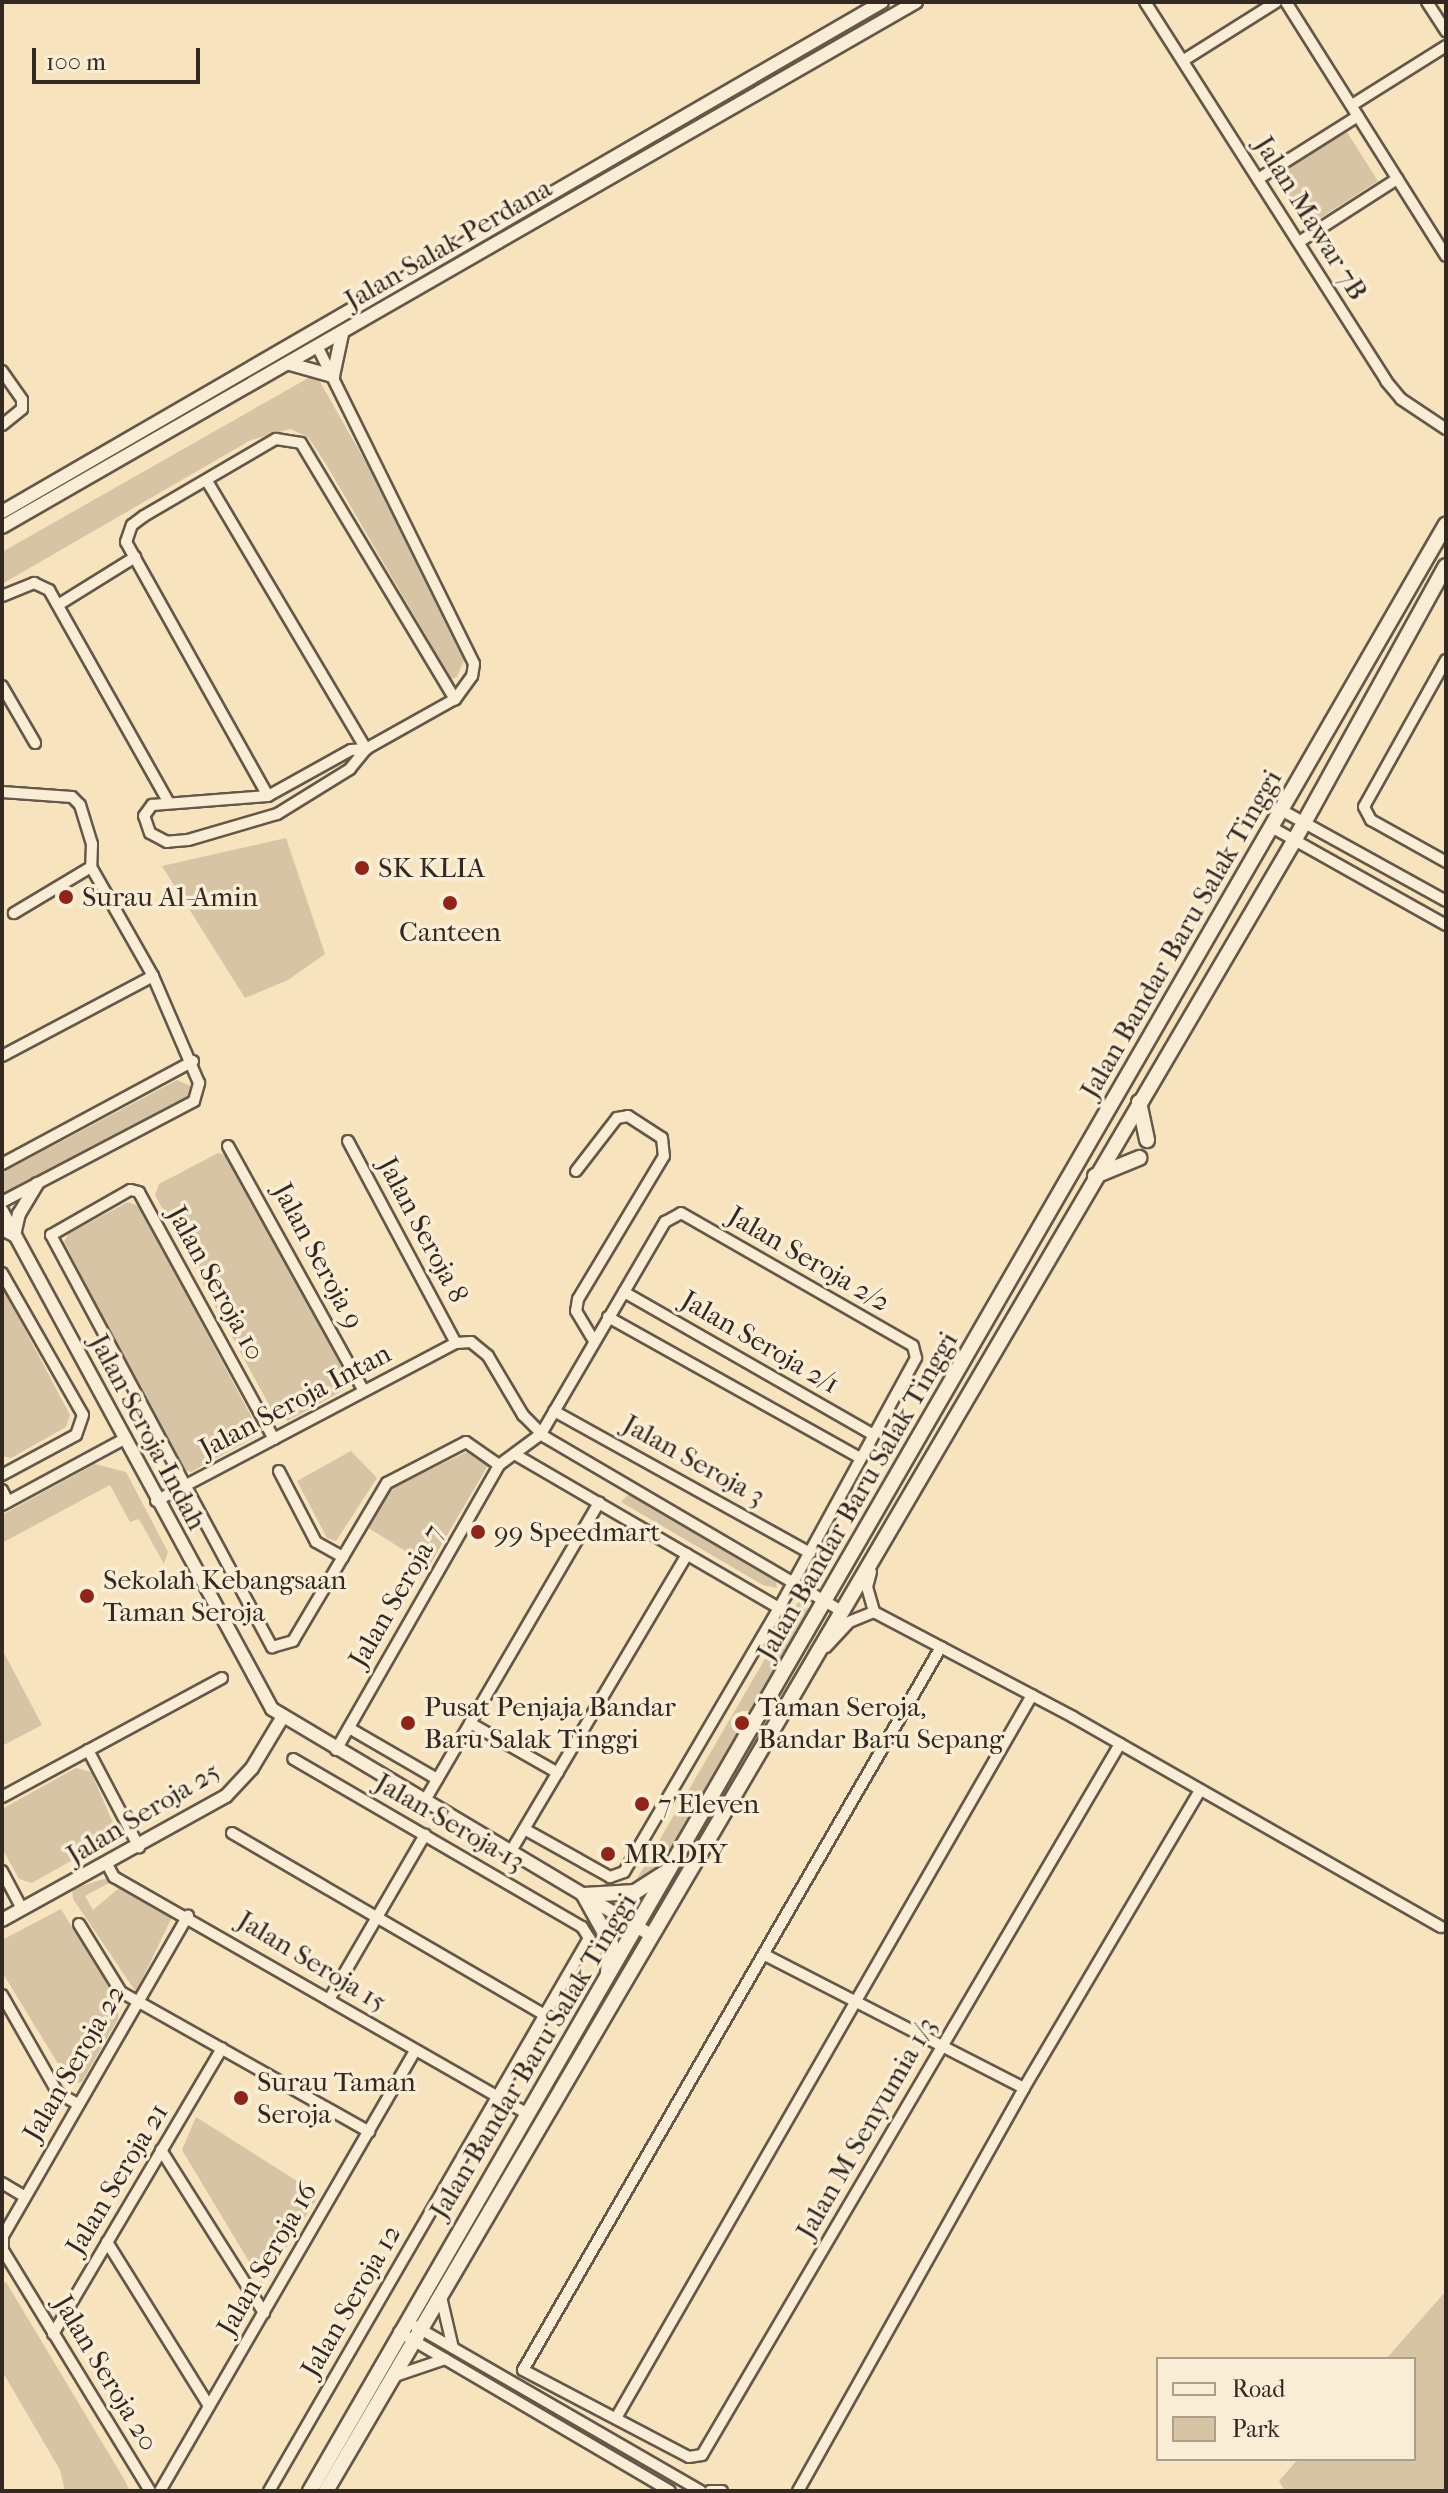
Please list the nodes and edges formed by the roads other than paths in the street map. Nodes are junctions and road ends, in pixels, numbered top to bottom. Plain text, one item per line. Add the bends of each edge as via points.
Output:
1 (882, 2) edge
2 (916, 2) edge
3 (1145, 2) edge
4 (1276, 2) edge
5 (1286, 2) edge
6 (1427, 2) edge
7 (1446, 31) edge
8 (1446, 46) edge
9 (1184, 60) junction
10 (1352, 105) junction
11 (1358, 116) junction
12 (625, 149) junction
13 (635, 166) junction
14 (1258, 179) junction
15 (1397, 179) junction
16 (1299, 242) junction
17 (1446, 256) edge
18 (343, 331) junction
19 (308, 332) junction
20 (318, 348) junction
21 (290, 364) junction
22 (2, 371) edge
23 (333, 376) junction
24 (2, 425) edge
25 (1446, 429) edge
26 (207, 481) junction
27 (2, 512) edge
28 (1446, 524) edge
29 (2, 527) edge
30 (135, 557) junction
31 (1446, 566) edge
32 (2, 596) edge
33 (58, 605) junction
34 (1446, 660) edge
35 (2, 686) edge
36 (455, 699) junction
37 (35, 743) dead end
38 (366, 749) junction
39 (2, 792) edge
40 (268, 796) junction
41 (168, 801) junction
42 (1283, 811) junction
43 (1304, 823) junction
44 (1273, 828) junction
45 (1294, 841) junction
46 (1446, 861) edge
47 (91, 867) junction
48 (1446, 901) edge
49 (14, 913) dead end
50 (1446, 925) edge
51 (153, 976) junction
52 (2, 1056) edge
53 (193, 1061) junction
54 (1139, 1102) junction
55 (1147, 1140) dead end
56 (348, 1141) dead end
57 (228, 1146) dead end
58 (1139, 1158) dead end
59 (2, 1164) edge
60 (576, 1171) dead end
61 (1095, 1176) junction
62 (37, 1184) junction
63 (2, 1202) edge
64 (2, 1211) edge
65 (8, 1232) edge
66 (2, 1273) edge
67 (624, 1292) junction
68 (608, 1317) junction
69 (594, 1341) junction
70 (456, 1343) junction
71 (364, 1391) junction
72 (554, 1411) junction
73 (541, 1434) junction
74 (872, 1434) junction
75 (126, 1438) junction
76 (274, 1439) junction
77 (516, 1455) junction
78 (860, 1458) junction
79 (499, 1465) junction
80 (279, 1471) dead end
81 (2, 1475) edge
82 (183, 1487) junction
83 (2, 1490) edge
84 (156, 1501) junction
85 (599, 1502) junction
86 (5, 1503) edge
87 (889, 1526) junction
88 (810, 1553) junction
89 (687, 1554) junction
90 (343, 1557) junction
91 (793, 1583) junction
92 (825, 1603) junction
93 (779, 1608) junction
94 (840, 1610) junction
95 (874, 1612) junction
96 (941, 1647) junction
97 (805, 1669) junction
98 (222, 1678) dead end
99 (1032, 1695) junction
100 (282, 1718) junction
101 (470, 1723) junction
102 (349, 1728) junction
103 (1120, 1744) junction
104 (88, 1750) junction
105 (336, 1750) junction
106 (293, 1759) dead end
107 (558, 1773) junction
108 (437, 1779) junction
109 (1200, 1790) junction
110 (2, 1797) edge
111 (424, 1802) junction
112 (524, 1829) junction
113 (232, 1833) dead end
114 (425, 1835) junction
115 (139, 1847) junction
116 (511, 1851) junction
117 (107, 1864) junction
118 (676, 1864) junction
119 (2, 1871) edge
120 (584, 1895) junction
121 (22, 1909) junction
122 (188, 1915) junction
123 (377, 1917) junction
124 (2, 1920) edge
125 (79, 1924) dead end
126 (582, 1927) joint
127 (1441, 1927) dead end
128 (644, 1931) junction
129 (765, 1955) junction
130 (604, 1990) junction
131 (2, 1995) edge
132 (330, 1998) junction
133 (138, 2001) junction
134 (856, 2001) junction
135 (545, 2015) junction
136 (942, 2046) junction
137 (222, 2048) junction
138 (415, 2051) junction
139 (1024, 2088) junction
140 (497, 2097) junction
141 (78, 2104) junction
142 (529, 2115) junction
143 (369, 2132) junction
144 (161, 2150) junction
145 (2, 2183) edge
146 (25, 2197) junction
147 (3, 2236) edge
148 (107, 2242) junction
149 (5, 2262) edge
150 (441, 2297) junction
151 (264, 2313) junction
152 (403, 2326) junction
153 (53, 2334) junction
154 (419, 2336) junction
155 (453, 2348) junction
156 (445, 2359) junction
157 (395, 2376) junction
158 (209, 2406) junction
159 (616, 2418) junction
160 (796, 2490) edge
161 (150, 2491) edge
162 (160, 2491) edge
163 (269, 2491) edge
164 (310, 2491) edge
165 (326, 2491) edge
166 (670, 2491) edge
167 (701, 2491) edge
168 (710, 2491) edge
169 (722, 2491) edge

1 - 12 street, Jalan Salak Perdana
2 - 13 street, Jalan Salak Perdana
3 - 9 street, Jalan Mawar 7B
4 - 9 street
5 - 10 street
6 - 7 street
8 - 10 street
9 - 14 street, Jalan Mawar 7B
10 - 11 street
11 - 14 street
11 - 15 street
12 - 13 street
12 - 19 street, Jalan Salak Perdana
13 - 18 street, Jalan Salak Perdana
14 - 16 street, Jalan Mawar 7B
15 - 16 street
15 - 17 street
16 - 25 street, Jalan Mawar 7B via 1401,399
18 - 20 street, Jalan Salak Perdana
18 - 23 street
19 - 20 street
19 - 27 street, Jalan Salak Perdana
20 - 21 street, Jalan Salak Perdana
20 - 23 street
21 - 23 street
21 - 29 street, Jalan Salak Perdana
22 - 24 street via 22,400 22,409
23 - 36 street via 474,664
26 - 30 street via 144,516 127,533
26 - 36 street via 283,437 301,443
26 - 38 street
28 - 42 main road, Jalan Bandar Baru Salak Tinggi
30 - 33 street
30 - 40 street
31 - 43 main road, Jalan Bandar Baru Salak Tinggi
32 - 33 street via 34,583 49,590
33 - 41 street
34 - 46 street via 1364,801 1371,820
35 - 37 street
36 - 38 street
38 - 40 street via 351,750
38 - 41 street via 350,769 246,827 188,840 157,839 144,816 152,805
39 - 47 street via 72,797 80,805 92,844
40 - 41 street
42 - 43 street
42 - 44 main road, Jalan Bandar Baru Salak Tinggi
43 - 45 main road, Jalan Bandar Baru Salak Tinggi
43 - 48 street
44 - 45 street
44 - 92 main road, Jalan Bandar Baru Salak Tinggi
45 - 50 street
45 - 54 main road, Jalan Bandar Baru Salak Tinggi
47 - 49 street
47 - 51 street
51 - 52 street
51 - 53 street
53 - 59 street
53 - 62 street via 199,1083 194,1101
54 - 55 main road
54 - 61 main road, Jalan Bandar Baru Salak Tinggi
56 - 70 street, Jalan Seroja 8
57 - 71 street, Jalan Seroja 9
58 - 61 main road
60 - 69 street via 617,1118 628,1116 662,1138 664,1156 578,1299 576,1311
61 - 87 main road, Jalan Bandar Baru Salak Tinggi
62 - 63 street
62 - 65 street
64 - 65 street, Jalan Seroja Indah
65 - 75 street, Jalan Seroja Indah
66 - 81 street via 83,1415 76,1435
67 - 68 street
67 - 74 street, Jalan Seroja 2/1
67 - 74 street, Jalan Seroja 2/2 via 665,1222 681,1213 913,1346 916,1358
68 - 69 street
68 - 78 street
69 - 72 street
70 - 71 street, Jalan Seroja Intan
70 - 73 street via 481,1347 523,1415
71 - 76 street, Jalan Seroja Intan
72 - 73 street
72 - 88 street, Jalan Seroja 3
73 - 77 street
73 - 91 street
74 - 78 street
75 - 84 street, Jalan Seroja Indah
75 - 86 street
76 - 82 street, Jalan Seroja Intan
76 - 82 street, Jalan Seroja 10 via 139,1192 130,1190 50,1239
77 - 79 street
77 - 85 street
78 - 88 street
79 - 90 street via 466,1442 387,1483
79 - 102 street, Jalan Seroja 7
80 - 90 street via 316,1542
82 - 84 street, Jalan Seroja Intan
82 - 90 street via 272,1647 293,1641
83 - 86 street
84 - 100 street, Jalan Seroja Indah via 247,1670
85 - 89 street
85 - 101 street
87 - 94 main road, Jalan Bandar Baru Salak Tinggi
87 - 95 street via 867,1582
88 - 91 street
89 - 93 street
89 - 107 street
91 - 92 street
91 - 93 street
92 - 94 street
92 - 118 main road, Jalan Bandar Baru Salak Tinggi
93 - 112 street via 624,1872 610,1877
94 - 97 main road, Jalan Bandar Baru Salak Tinggi
95 - 96 street
95 - 97 street via 849,1622
96 - 99 street
96 - 129 street
97 - 128 main road, Jalan Bandar Baru Salak Tinggi
98 - 104 street
99 - 103 street
99 - 134 street
100 - 105 street, Jalan Seroja Indah
100 - 115 street, Jalan Seroja 25 via 240,1783
101 - 107 street
101 - 108 street
102 - 105 street, Jalan Seroja 7
102 - 108 street
103 - 109 street
103 - 136 street, Jalan M Senyumia 1/3
104 - 110 street
104 - 115 street
105 - 111 street, Jalan Seroja Indah
106 - 114 street, Jalan Seroja 13
107 - 112 street
108 - 111 street
109 - 127 street
109 - 139 street
111 - 116 street, Jalan Seroja Indah
112 - 116 street
113 - 123 street
114 - 123 street
114 - 126 street, Jalan Seroja 13
115 - 117 street, Jalan Seroja 25
116 - 120 street, Jalan Seroja Indah
117 - 121 street, Jalan Seroja 25
117 - 122 street, Jalan Seroja 15 via 114,1877
118 - 120 main road via 635,1892
118 - 128 main road, Jalan Bandar Baru Salak Tinggi
119 - 121 street
120 - 128 street, Jalan Seroja Indah
120 - 130 main road via 611,1944
121 - 124 street, Jalan Seroja 25
122 - 132 street, Jalan Seroja 15
122 - 133 street, Jalan Seroja 22
123 - 132 street
123 - 135 street
125 - 133 street via 121,1992
126 - 135 street, Jalan Seroja 12 via 589,1938
128 - 130 main road, Jalan Bandar Baru Salak Tinggi
128 - 150 main road, Jalan Bandar Baru Salak Tinggi
129 - 134 street
129 - 159 street via 523,2370
130 - 142 main road, Jalan Bandar Baru Salak Tinggi
131 - 141 street via 58,2093
132 - 138 street, Jalan Seroja 15
133 - 137 street
133 - 141 street, Jalan Seroja 22
134 - 136 street
134 - 159 street
135 - 140 street, Jalan Seroja 12
136 - 139 street
136 - 159 street, Jalan M Senyumia 1/3 via 702,2455 689,2457
137 - 143 street
137 - 144 street, Jalan Seroja 21
138 - 140 street, Jalan Seroja 15
138 - 143 street, Jalan Seroja 16
139 - 160 street
140 - 142 street, Jalan Seroja 15
140 - 163 street, Jalan Seroja 12
141 - 146 street, Jalan Seroja 22
142 - 152 main road, Jalan Bandar Baru Salak Tinggi
143 - 151 street, Jalan Seroja 16
144 - 148 street, Jalan Seroja 21
144 - 151 street
145 - 146 street
146 - 147 street, Jalan Seroja 22
147 - 149 street, Jalan Seroja 20
148 - 153 street, Jalan Seroja 21
148 - 158 street
149 - 153 street, Jalan Seroja 20
150 - 154 main road, Jalan Bandar Baru Salak Tinggi
150 - 155 street
151 - 158 street, Jalan Seroja 16
152 - 154 street
152 - 164 main road, Jalan Bandar Baru Salak Tinggi
153 - 161 street, Jalan Seroja 20
154 - 155 street
154 - 156 street
154 - 157 main road, Jalan Bandar Baru Salak Tinggi
155 - 167 street
156 - 157 street
156 - 166 street
157 - 165 main road, Jalan Bandar Baru Salak Tinggi
158 - 162 street, Jalan Seroja 16
168 - 169 street

